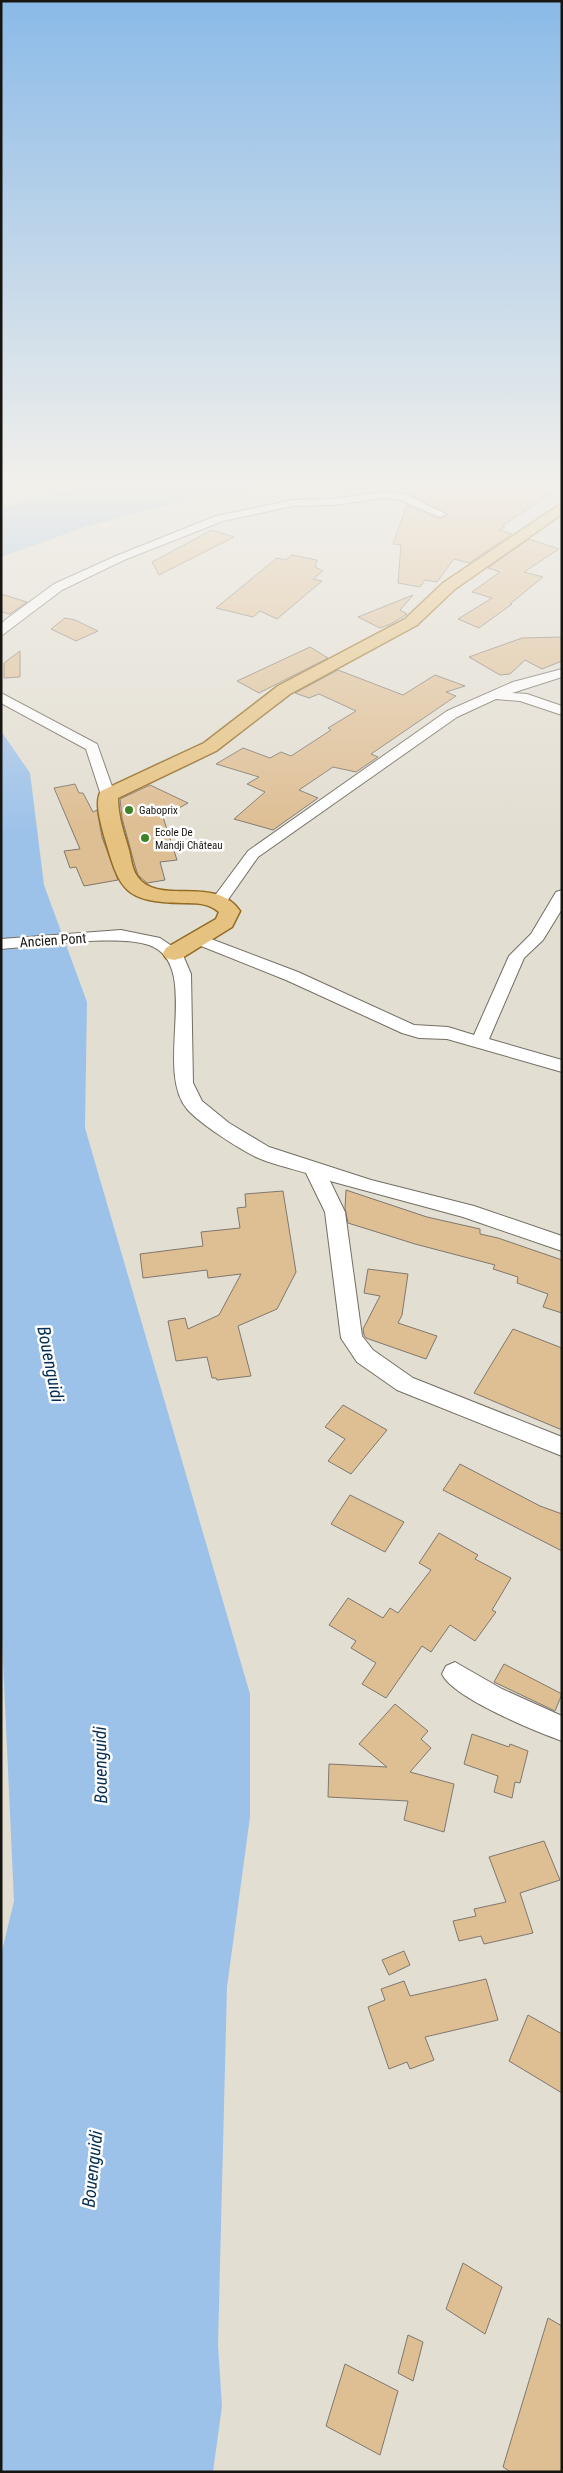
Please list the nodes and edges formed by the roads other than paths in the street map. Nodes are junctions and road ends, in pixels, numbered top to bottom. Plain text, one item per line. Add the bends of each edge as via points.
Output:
1 (37, 602) edge
2 (432, 602) edge
3 (1, 632) edge
4 (562, 673) edge
5 (488, 696) junction
6 (1, 697) edge
7 (562, 711) edge
8 (108, 795) junction
9 (562, 895) edge
10 (219, 901) junction
11 (197, 939) junction
12 (1, 944) edge
13 (174, 953) junction
14 (478, 1042) junction
15 (562, 1066) edge
16 (312, 1168) junction
17 (562, 1244) edge
18 (562, 1447) edge
19 (455, 1674) dead end
20 (562, 1729) edge

1 - 3 street
2 - 8 main road via 411,622 266,702 210,746
4 - 5 street
5 - 7 street via 522,696
5 - 10 street via 452,714 253,854
6 - 8 street via 92,747
8 - 10 main road via 112,830 127,877 135,886 152,894
9 - 14 street via 537,937 517,956
10 - 11 main road via 230,911 228,918
11 - 13 main road
11 - 14 street via 292,976 408,1029 448,1033
12 - 13 street, Ancien Pont via 121,936 154,941
13 - 16 street via 183,974 184,1083 194,1105 262,1152
14 - 15 street
16 - 17 street via 468,1211
16 - 18 street via 335,1212 352,1338 365,1356 405,1384
19 - 20 street via 493,1698

